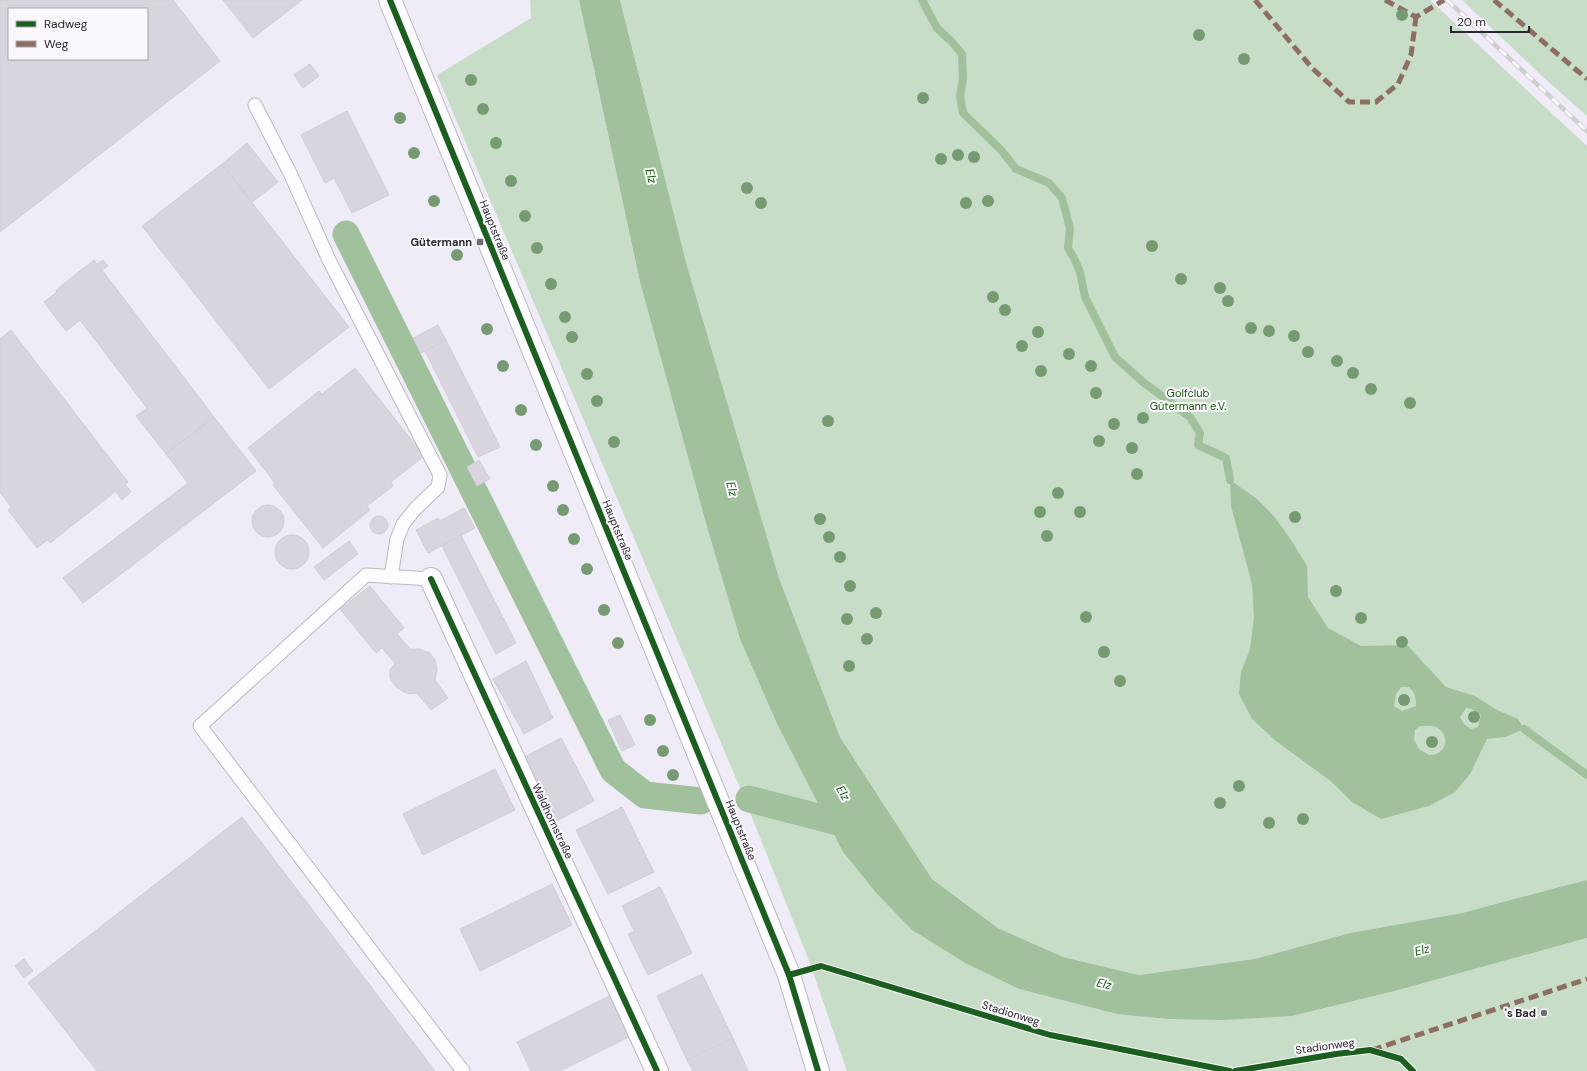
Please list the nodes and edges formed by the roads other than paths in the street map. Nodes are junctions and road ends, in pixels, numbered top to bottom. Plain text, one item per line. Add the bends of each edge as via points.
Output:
1 (390, 0) edge
2 (255, 104) dead end
3 (391, 577) junction
4 (431, 579) joint
5 (463, 1071) edge
6 (658, 1071) edge
7 (818, 1071) edge

1 - 7 street, Hauptstraße via 789,976
2 - 3 lane via 329,260 440,475 438,487 403,524 397,539
3 - 4 lane
3 - 5 lane via 366,575 200,726
4 - 6 street, Waldhornstraße

